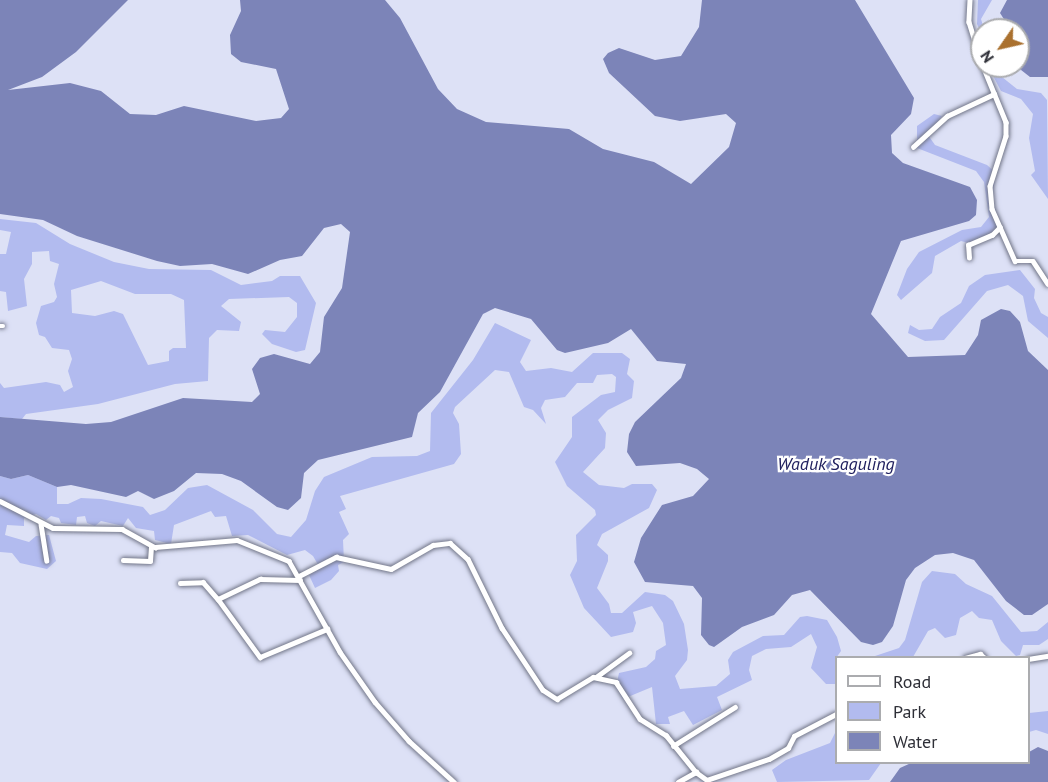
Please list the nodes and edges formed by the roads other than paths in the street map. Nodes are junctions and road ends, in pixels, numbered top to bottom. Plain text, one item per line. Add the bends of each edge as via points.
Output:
1 (970, 0) edge
2 (970, 25) edge
3 (987, 78) edge
4 (994, 94) junction
5 (913, 147) dead end
6 (1000, 227) junction
7 (969, 258) dead end
8 (1048, 284) edge
9 (0, 501) edge
10 (41, 524) junction
11 (150, 547) junction
12 (123, 560) dead end
13 (47, 561) dead end
14 (299, 578) junction
15 (180, 583) dead end
16 (218, 599) junction
17 (327, 629) junction
18 (629, 653) dead end
19 (1048, 656) edge
20 (1030, 659) edge
21 (596, 677) junction
22 (735, 707) dead end
23 (835, 715) edge
24 (673, 746) junction
25 (696, 772) junction
26 (454, 782) edge
27 (678, 782) edge

1 - 2 street
3 - 4 street
4 - 5 street via 947,116
4 - 6 street via 1006,122 1006,136 990,186 992,209
6 - 7 street via 992,235 968,245
6 - 8 street via 1015,261 1035,263
9 - 10 street
10 - 11 street via 58,529 122,529
10 - 13 street
11 - 12 street via 150,561
11 - 14 street via 237,540 289,561
14 - 16 street via 260,579
14 - 17 street
14 - 21 street via 336,557 391,569 433,545 450,543 468,559 502,628 543,690 557,699
15 - 16 street via 203,582
16 - 17 street via 260,657
17 - 26 street via 375,702 409,741
18 - 21 street
19 - 20 street
21 - 24 street via 616,682 633,711 666,735
22 - 24 street
23 - 25 street via 794,736 788,748 766,760 710,780
24 - 25 street
25 - 27 street

